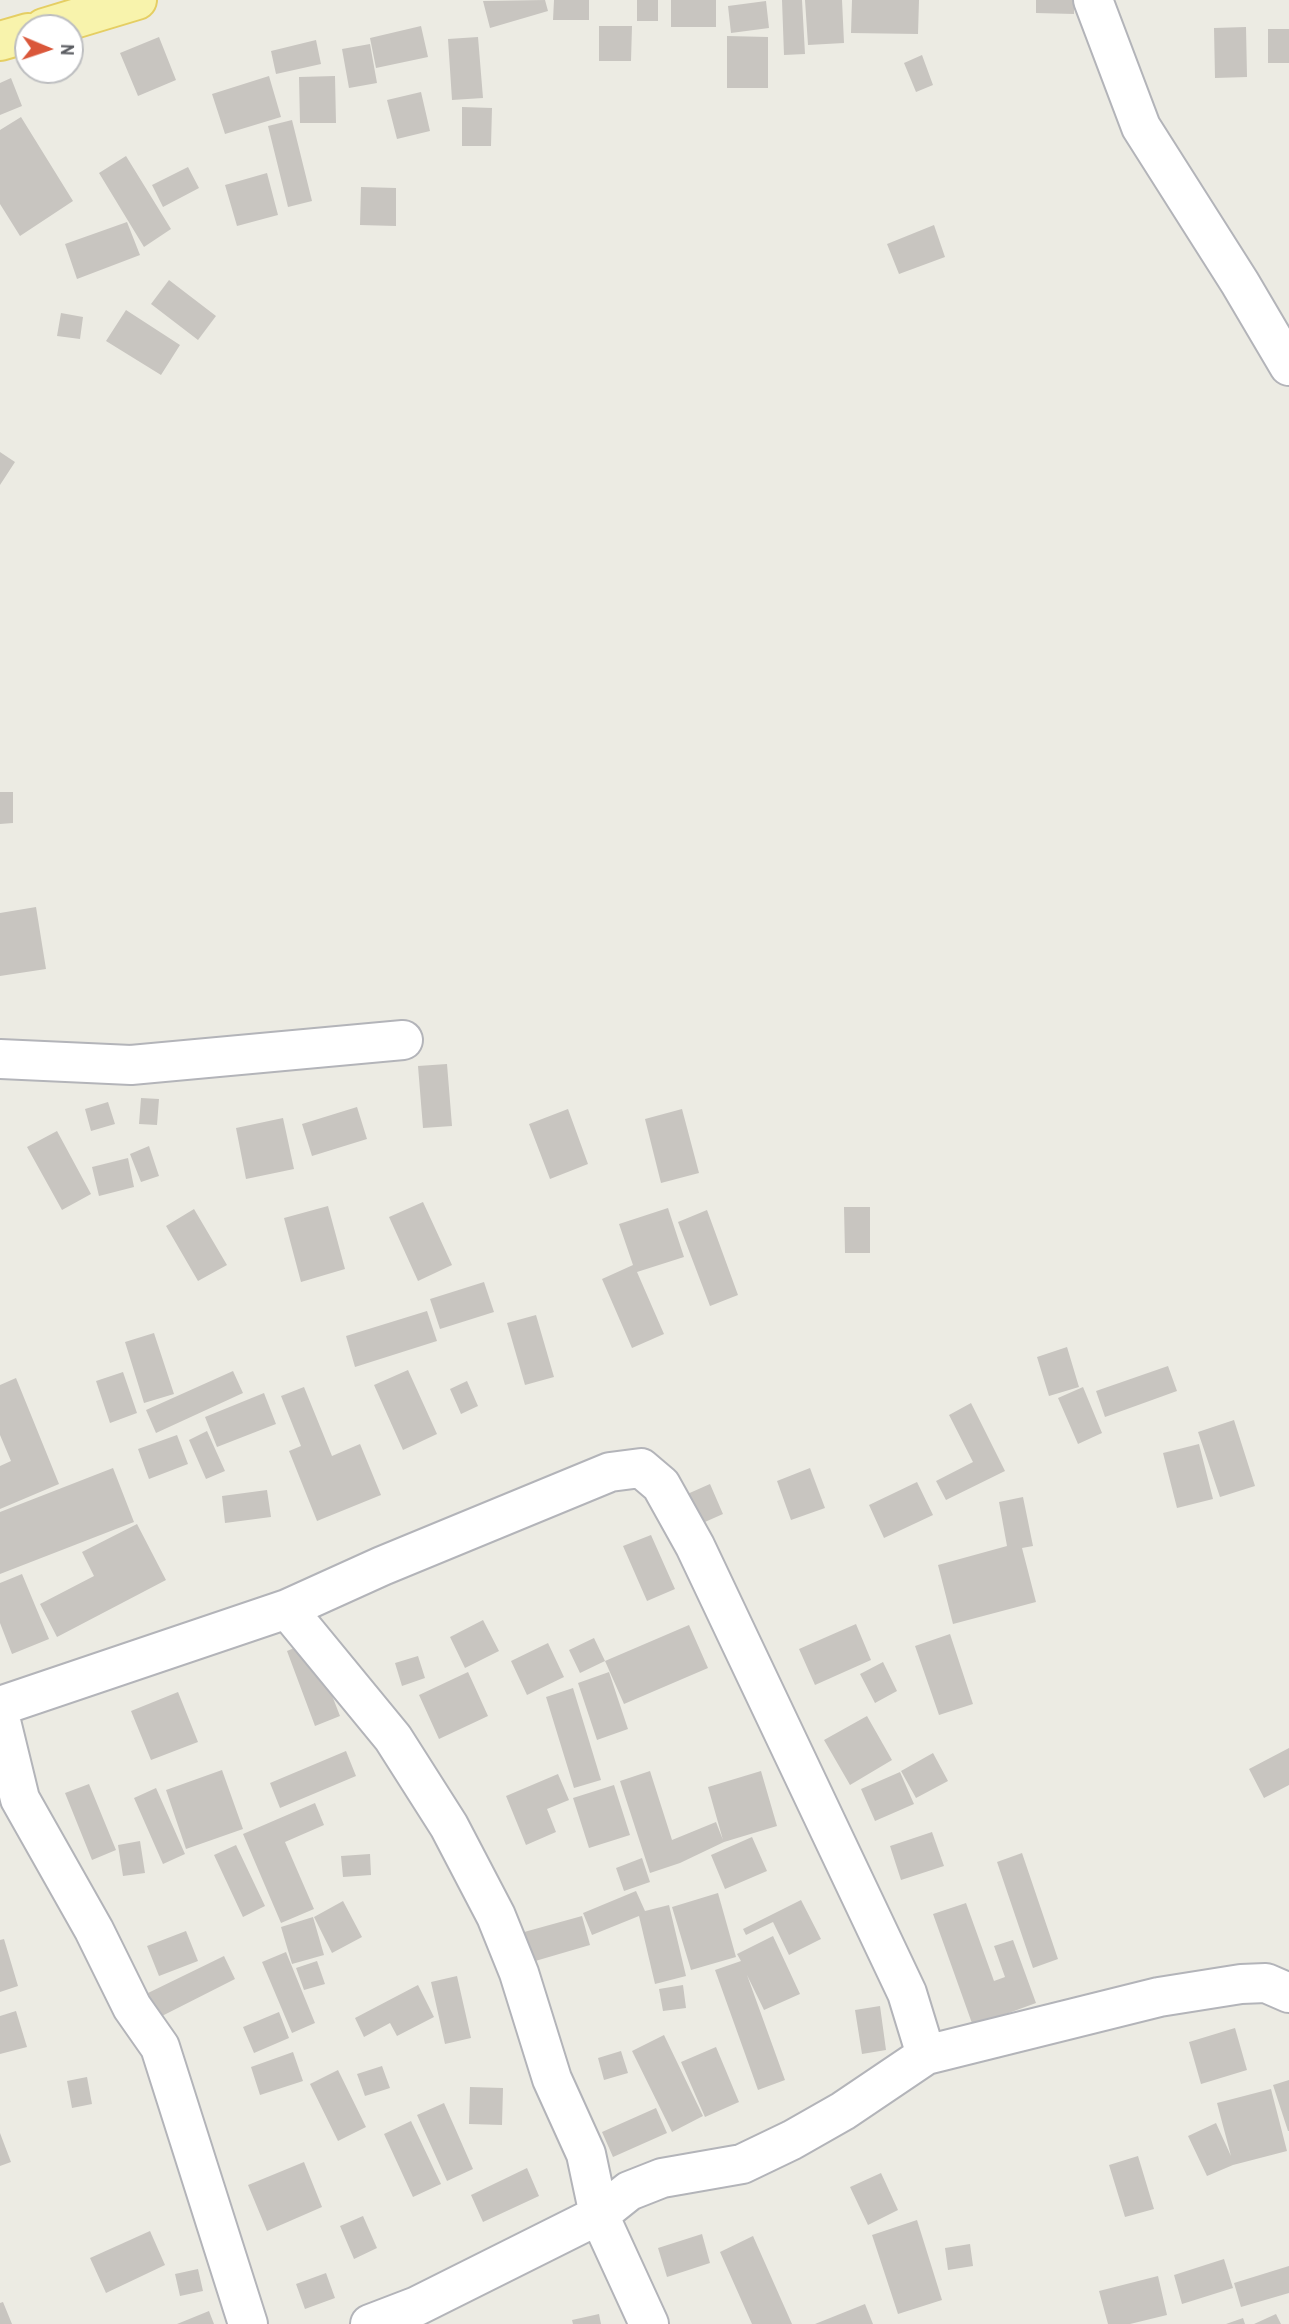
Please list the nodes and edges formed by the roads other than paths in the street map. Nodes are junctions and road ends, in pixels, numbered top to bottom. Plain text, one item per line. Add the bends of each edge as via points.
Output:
1 (137, 0) edge
2 (1093, 0) edge
3 (84, 16) edge
4 (1289, 366) edge
5 (403, 1040) dead end
6 (0, 1059) edge
7 (287, 1609) junction
8 (0, 1706) edge
9 (0, 1717) edge
10 (1289, 1993) edge
11 (926, 2055) junction
12 (599, 2215) junction
13 (248, 2324) edge
14 (370, 2324) edge
15 (649, 2324) edge

1 - 3 main road
2 - 4 street via 1141,127
5 - 6 street via 131,1065
7 - 8 street
7 - 11 street via 610,1472 641,1468 661,1485 695,1546 907,1993
7 - 12 street via 393,1738 449,1826 490,1905 519,1973 552,2079 586,2154
9 - 13 street via 20,1798 132,2007 160,2047
10 - 11 street via 1266,1983 1159,1997
11 - 12 street via 792,2140 742,2164 662,2178 629,2190
12 - 14 street via 417,2306
12 - 15 street

